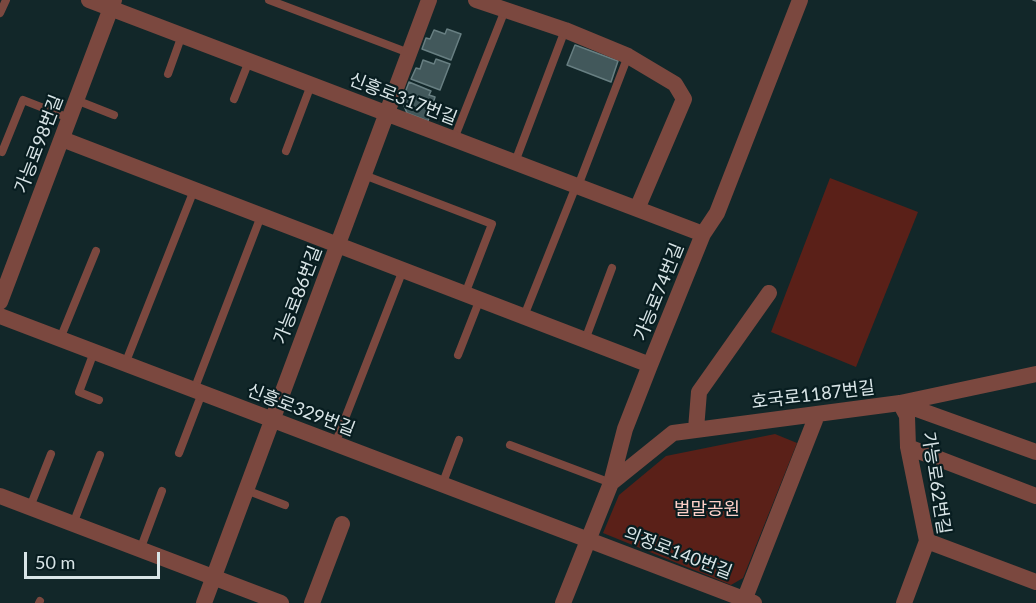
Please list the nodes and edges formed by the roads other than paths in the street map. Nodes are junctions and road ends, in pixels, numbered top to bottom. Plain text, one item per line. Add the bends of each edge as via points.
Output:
1 (6, 0) edge
2 (89, 0) edge
3 (269, 0) edge
4 (429, 0) edge
5 (476, 0) edge
6 (800, 0) edge
7 (112, 4) edge
8 (505, 9) junction
9 (0, 13) edge
10 (565, 30) junction
11 (182, 35) junction
12 (410, 53) junction
13 (628, 56) junction
14 (249, 61) junction
15 (168, 74) dead end
16 (311, 85) junction
17 (234, 99) dead end
18 (76, 100) junction
19 (387, 114) junction
20 (114, 115) dead end
21 (69, 118) junction
22 (62, 139) junction
23 (454, 139) junction
24 (286, 151) dead end
25 (2, 153) dead end
26 (515, 162) junction
27 (364, 175) junction
28 (577, 186) junction
29 (194, 190) junction
30 (637, 209) junction
31 (261, 216) junction
32 (703, 234) junction
33 (338, 245) junction
34 (96, 250) dead end
35 (612, 268) dead end
36 (403, 270) junction
37 (769, 293) dead end
38 (472, 297) junction
39 (0, 303) edge
40 (0, 316) edge
41 (524, 316) junction
42 (60, 339) junction
43 (585, 340) junction
44 (94, 352) junction
45 (458, 355) dead end
46 (125, 364) junction
47 (650, 365) junction
48 (1036, 374) edge
49 (198, 392) junction
50 (99, 400) dead end
51 (900, 403) junction
52 (817, 416) junction
53 (272, 420) junction
54 (696, 429) junction
55 (459, 440) dead end
56 (335, 444) junction
57 (510, 445) dead end
58 (908, 447) junction
59 (1036, 452) edge
60 (179, 453) dead end
61 (51, 454) dead end
62 (100, 455) dead end
63 (611, 483) junction
64 (442, 485) junction
65 (246, 490) junction
66 (162, 491) dead end
67 (0, 496) edge
68 (1036, 496) edge
69 (285, 505) dead end
70 (30, 507) junction
71 (74, 524) junction
72 (342, 524) dead end
73 (588, 540) junction
74 (927, 541) junction
75 (141, 550) junction
76 (213, 578) junction
77 (1036, 582) edge
78 (747, 602) edge
79 (204, 603) edge
80 (281, 603) edge
81 (312, 603) edge
82 (563, 603) edge
83 (904, 603) edge

1 - 9 lane
2 - 7 street, 신흥로317번길
3 - 12 lane
4 - 12 street, 가능로86번길
5 - 8 street
6 - 32 street, 가능로74번길 via 717,213
7 - 11 street, 신흥로317번길
7 - 18 street, 가능로98번길
8 - 10 street
8 - 23 lane
10 - 13 street
10 - 26 lane
11 - 14 street, 신흥로317번길
11 - 15 lane
12 - 19 street, 가능로86번길
13 - 28 lane
13 - 30 street via 675,84 684,99
14 - 16 street, 신흥로317번길
14 - 17 lane
16 - 19 street, 신흥로317번길
16 - 24 lane
18 - 20 lane
18 - 21 street, 가능로98번길
19 - 23 street, 신흥로317번길
19 - 27 street, 가능로86번길
21 - 22 street, 가능로98번길
21 - 25 lane via 23,100
22 - 29 street
22 - 39 street, 가능로98번길
23 - 26 street, 신흥로317번길
26 - 28 street, 신흥로317번길
27 - 33 street, 가능로86번길
27 - 38 lane via 492,224
28 - 30 street, 신흥로317번길
28 - 41 lane
29 - 31 street
29 - 46 lane
30 - 32 street, 신흥로317번길
31 - 33 street
31 - 49 lane
32 - 47 street, 가능로74번길
33 - 36 street
33 - 53 street, 가능로86번길
34 - 42 lane
35 - 43 lane
36 - 38 street
36 - 56 lane
37 - 54 street via 699,392
38 - 41 street
38 - 45 lane
40 - 42 street, 신흥로329번길
41 - 43 street
42 - 44 street, 신흥로329번길
43 - 47 street
44 - 46 street, 신흥로329번길
44 - 50 lane via 79,392
46 - 49 street, 신흥로329번길
47 - 63 street, 가능로74번길
48 - 51 street, 호국로1187번길
49 - 53 street, 신흥로329번길
49 - 60 lane
51 - 52 street, 호국로1187번길
51 - 58 street, 가능로62번길 via 907,416
51 - 59 street
52 - 54 street, 호국로1187번길
52 - 78 street
53 - 56 street, 신흥로329번길
53 - 65 street, 가능로86번길
54 - 63 street, 호국로1187번길 via 673,433
55 - 64 lane
56 - 64 street, 신흥로329번길
57 - 63 lane
58 - 68 street
58 - 74 street, 가능로62번길
61 - 70 lane
62 - 71 lane
63 - 73 street, 가능로74번길
64 - 73 street, 신흥로329번길
65 - 69 lane
65 - 76 street, 가능로86번길
66 - 75 lane
67 - 70 street
70 - 71 street
71 - 75 street
72 - 81 street
73 - 78 street, 의정로140번길
73 - 82 street, 가능로74번길
74 - 77 street
74 - 83 street, 가능로62번길
75 - 76 street
76 - 79 street, 가능로86번길
76 - 80 street

